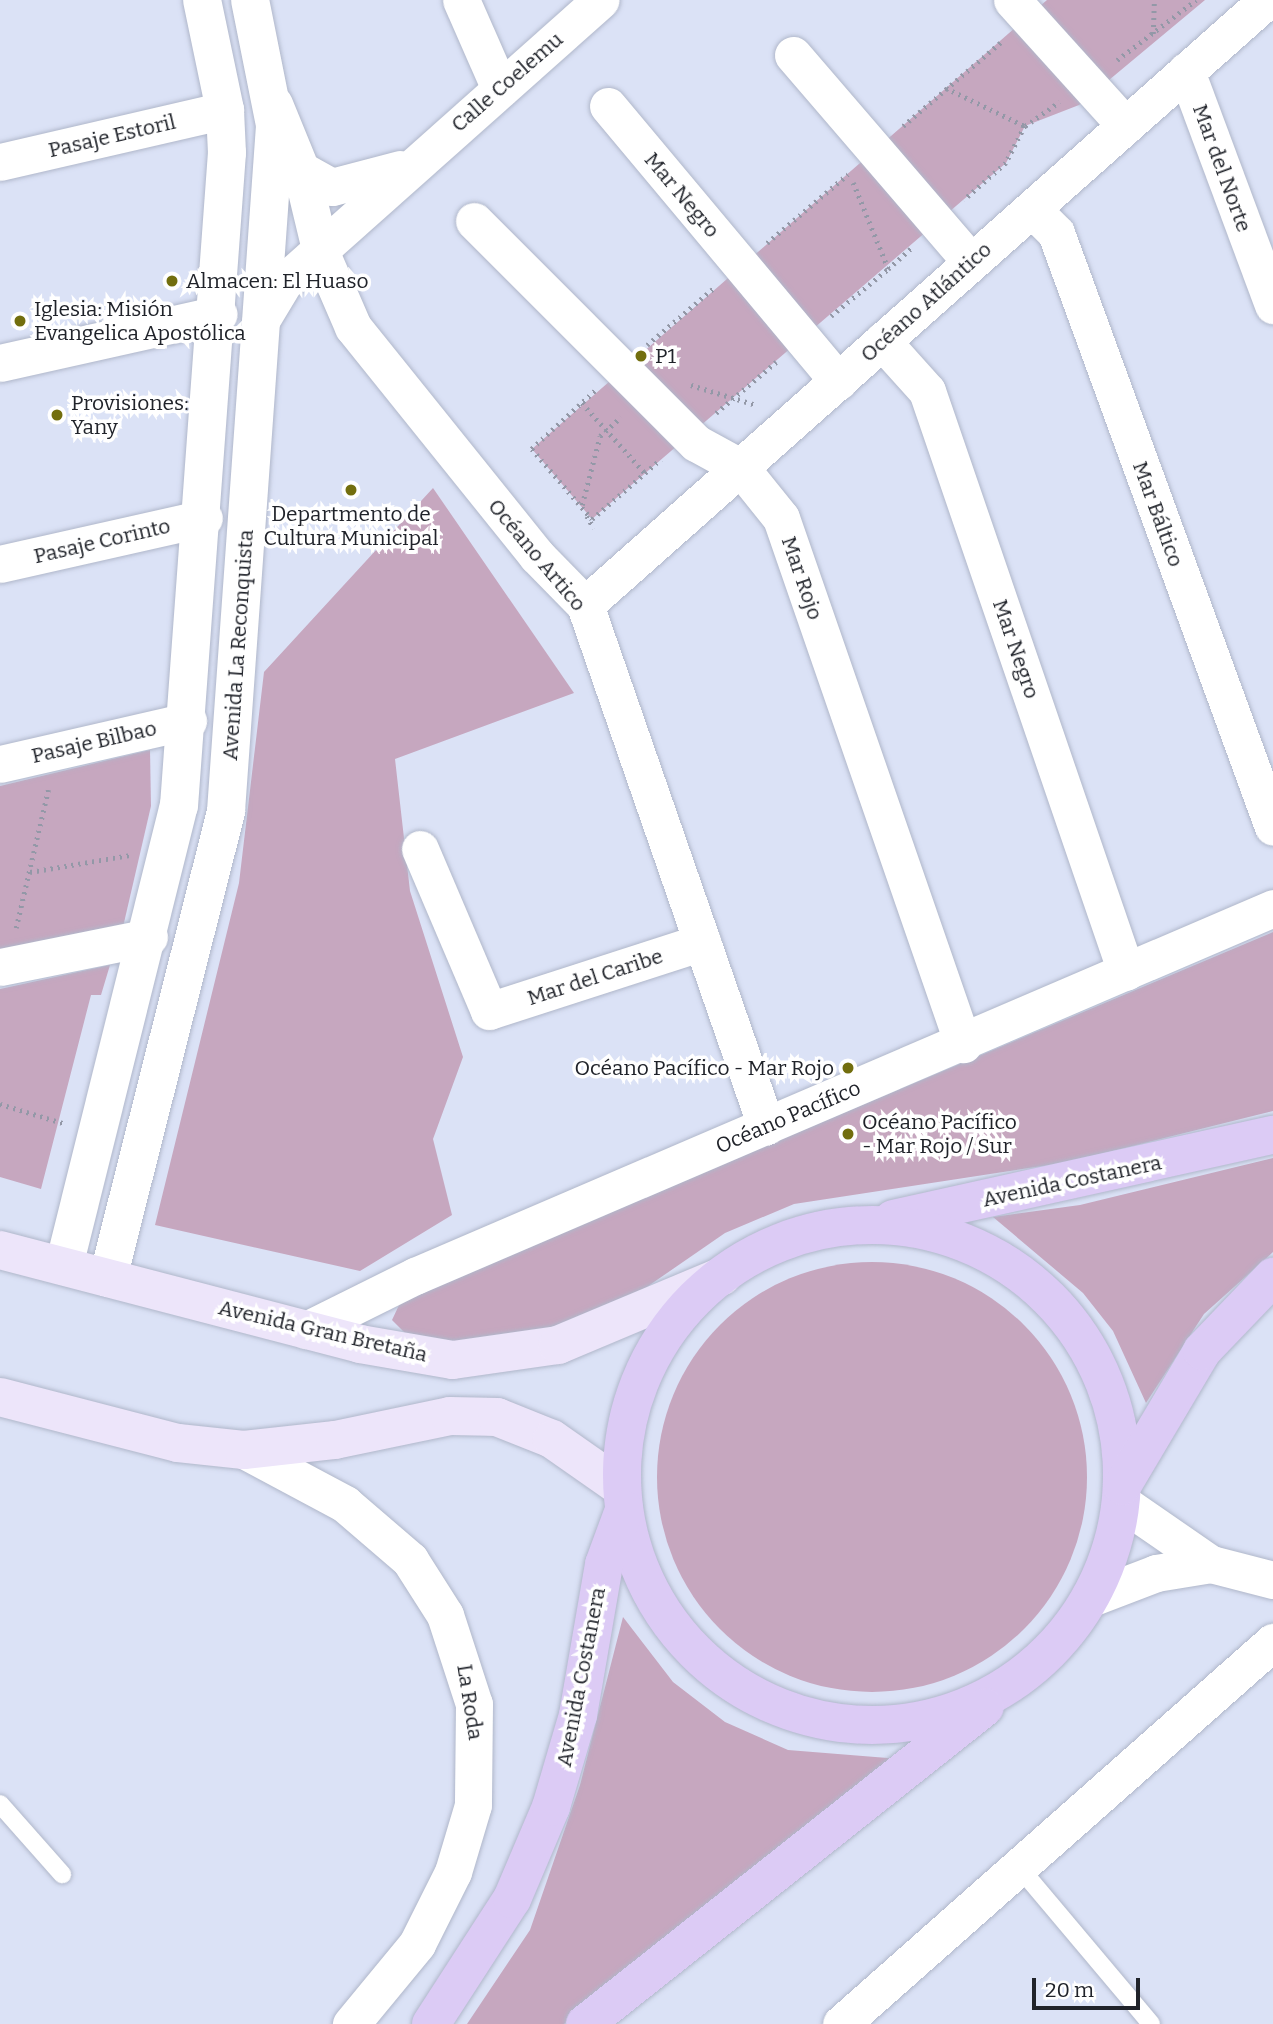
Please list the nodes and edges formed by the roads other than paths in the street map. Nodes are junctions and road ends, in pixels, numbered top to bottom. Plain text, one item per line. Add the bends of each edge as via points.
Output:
1 (202, 0) edge
2 (250, 0) edge
3 (461, 0) edge
4 (600, 0) edge
5 (1260, 2) edge
6 (1020, 9) edge
7 (793, 55) dead end
8 (1186, 71) junction
9 (500, 89) junction
10 (272, 99) junction
11 (608, 106) dead end
12 (225, 110) junction
13 (1125, 125) junction
14 (0, 162) edge
15 (414, 164) junction
16 (301, 170) junction
17 (1032, 209) junction
18 (474, 220) dead end
19 (321, 253) junction
20 (971, 262) junction
21 (1273, 305) edge
22 (219, 314) junction
23 (260, 322) junction
24 (882, 341) junction
25 (0, 363) edge
26 (838, 381) junction
27 (740, 467) junction
28 (204, 518) junction
29 (0, 564) edge
30 (584, 605) junction
31 (188, 721) junction
32 (0, 764) edge
33 (1273, 827) edge
34 (420, 849) dead end
35 (1273, 908) edge
36 (149, 937) junction
37 (702, 942) junction
38 (4, 966) edge
39 (1126, 972) junction
40 (963, 1044) junction
41 (766, 1126) junction
42 (1273, 1135) edge
43 (870, 1224) junction
44 (0, 1250) edge
45 (64, 1266) junction
46 (722, 1276) junction
47 (1273, 1277) edge
48 (108, 1278) junction
49 (306, 1330) junction
50 (0, 1397) edge
51 (243, 1450) junction
52 (1122, 1494) junction
53 (623, 1499) junction
54 (1211, 1564) junction
55 (1273, 1580) edge
56 (1091, 1598) junction
57 (1273, 1642) edge
58 (1007, 1686) junction
59 (0, 1804) edge
60 (1019, 1867) junction
61 (62, 1874) dead end
62 (351, 2024) edge
63 (431, 2024) edge
64 (585, 2024) edge
65 (841, 2024) edge
66 (1151, 2024) edge

1 - 12 street, Avenida La Reconquista
2 - 10 street, Avenida La Reconquista
3 - 9 street
4 - 9 street, Calle Coelemu
5 - 8 street, Océano Atlántico
6 - 13 street
7 - 20 street via 861,162 936,225
8 - 13 street, Océano Atlántico
8 - 21 street, Mar del Norte
9 - 15 street, Calle Coelemu
10 - 16 street, Océano Artico
10 - 23 street, Avenida La Reconquista
11 - 26 street, Mar Negro
12 - 14 street, Pasaje Estoril
12 - 22 street, Avenida La Reconquista
13 - 17 street, Océano Atlántico
15 - 16 street, Calle Coelemu via 352,186 332,187
15 - 19 street, Calle Coelemu
16 - 19 street, Océano Artico
17 - 20 street, Océano Atlántico
17 - 33 street, Mar Báltico via 1056,233
18 - 27 street, Mar Rojo via 689,435
19 - 23 street, Calle Coelemu via 284,282
19 - 30 street, Océano Artico via 353,327 537,556
20 - 24 street, Océano Atlántico
22 - 25 street
22 - 28 street, Avenida La Reconquista
23 - 48 street, Avenida La Reconquista via 226,811
24 - 26 street, Océano Atlántico
24 - 39 street, Mar Negro via 927,391
26 - 27 street, Océano Atlántico
27 - 30 street, Océano Atlántico
27 - 40 street, Mar Rojo via 781,518
28 - 29 street, Pasaje Corinto
28 - 31 street, Avenida La Reconquista
30 - 37 street, Océano Artico
31 - 32 street, Pasaje Bilbao
31 - 36 street, Avenida La Reconquista via 172,849
34 - 37 street, Mar del Caribe via 489,1011
35 - 39 street, Océano Pacífico
36 - 38 street
36 - 45 street, Avenida La Reconquista
37 - 41 street, Océano Artico
39 - 40 street, Océano Pacífico
40 - 41 street, Océano Pacífico
41 - 49 street, Océano Pacífico via 415,1276
42 - 43 main road, Avenida Costanera
43 - 46 main road, Avenida Costanera via 797,1237
43 - 52 main road via 969,1244 1052,1301 1074,1326 1107,1386 1122,1452
44 - 45 main road, Avenida Gran Bretaña
45 - 48 main road, Avenida Gran Bretaña
46 - 49 main road, Avenida Gran Bretaña via 585,1337 496,1358 410,1355
46 - 53 main road, Avenida Costanera via 666,1334 646,1370 626,1434
47 - 52 main road via 1202,1351
48 - 49 main road, Avenida Gran Bretaña
50 - 51 main road via 178,1443
51 - 53 main road via 473,1415 552,1439
51 - 62 street, La Roda via 345,1504 410,1560 449,1624 474,1704 473,1805 453,1872 417,1944
52 - 54 street
52 - 56 main road
53 - 58 main road via 644,1578 668,1620 707,1664 767,1703 836,1723 907,1724
53 - 63 main road, Avenida Costanera via 604,1564 578,1715 551,1807 505,1910
54 - 55 street
54 - 56 street via 1156,1573
56 - 58 main road via 1054,1647
57 - 60 street
58 - 64 main road via 938,1750
59 - 61 lane
60 - 65 street
60 - 66 lane

